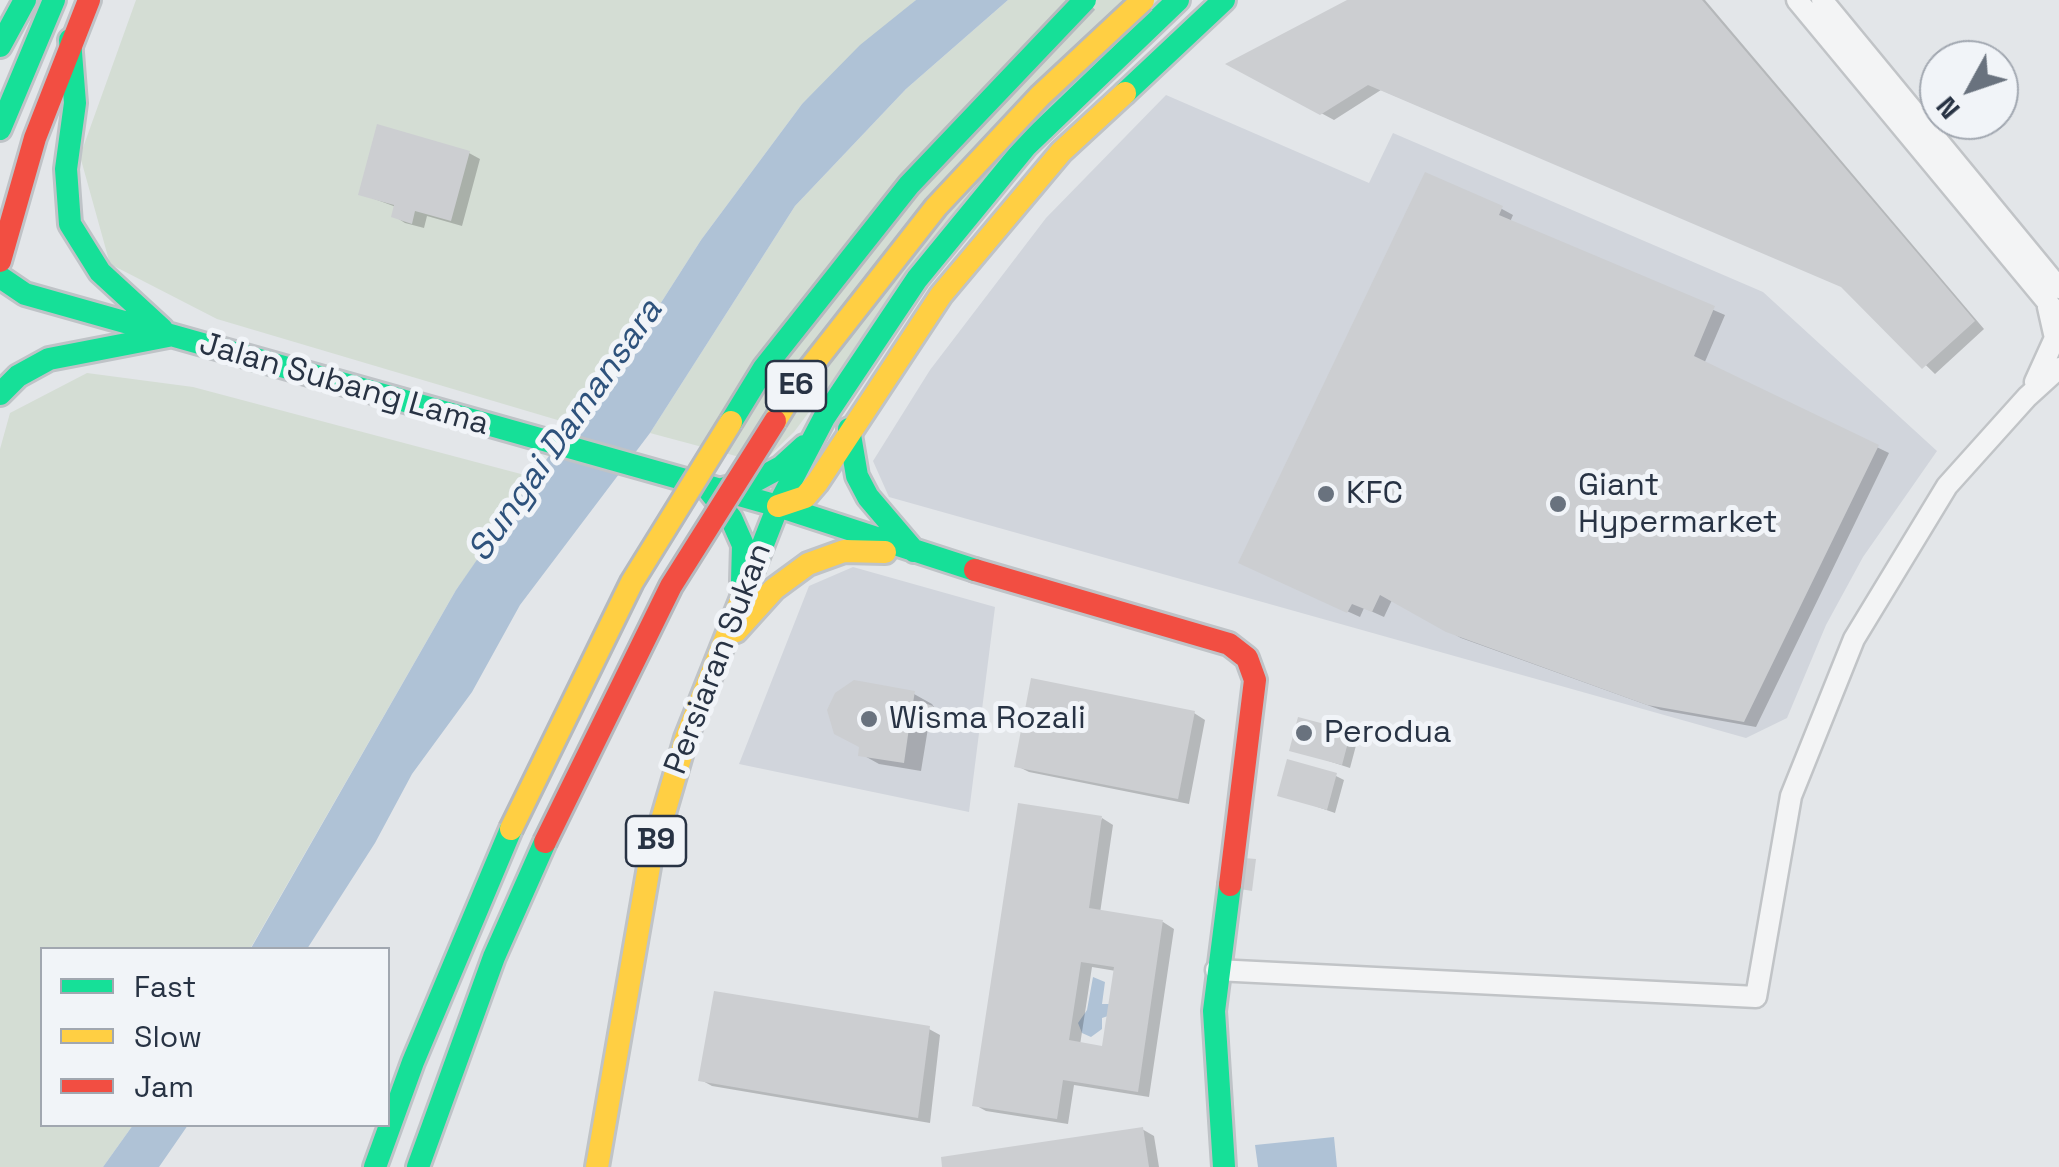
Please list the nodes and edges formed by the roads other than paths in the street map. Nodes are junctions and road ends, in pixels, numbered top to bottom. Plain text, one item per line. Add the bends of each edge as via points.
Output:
1 (25, 0) edge
2 (54, 0) edge
3 (89, 0) edge
4 (1085, 0) edge
5 (1143, 0) edge
6 (1178, 0) edge
7 (1224, 0) edge
8 (1798, 0) edge
9 (1822, 0) edge
10 (70, 40) junction
11 (0, 46) edge
12 (0, 128) edge
13 (0, 261) edge
14 (0, 277) edge
15 (2054, 288) edge
16 (0, 294) edge
17 (25, 294) junction
18 (2059, 316) edge
19 (168, 336) junction
20 (2059, 368) edge
21 (0, 394) edge
22 (2027, 397) junction
23 (849, 429) junction
24 (814, 438) junction
25 (712, 488) junction
26 (778, 506) junction
27 (916, 553) junction
28 (739, 604) junction
29 (721, 648) junction
30 (1216, 970) junction
31 (413, 1062) junction
32 (390, 1102) edge
33 (390, 1126) edge
34 (374, 1127) edge
35 (389, 1127) edge
36 (354, 1167) edge
37 (375, 1167) edge
38 (418, 1167) edge
39 (597, 1167) edge
40 (1224, 1167) edge

1 - 11 main road
2 - 12 main road
3 - 10 main road
4 - 31 main road, E6, bridge via 909,185 764,368 632,582 511,828
5 - 38 main road, E6, bridge via 1040,96 936,208 799,382 671,586 544,842 494,957
6 - 24 main road, Persiaran Sukan / B9 via 1026,146 917,279
7 - 23 main road, Persiaran Sukan via 1061,152 941,295
8 - 15 street
9 - 15 street
10 - 13 main road
10 - 19 main road via 70,224 100,272
14 - 17 main road
15 - 18 street
15 - 22 street via 2055,338
16 - 17 main road
17 - 19 main road, Jalan Subang Lama
19 - 21 main road via 49,359
19 - 25 main road, Jalan Subang Lama
20 - 22 street
22 - 30 street via 1947,486 1854,638 1791,796 1756,997
23 - 26 main road, Persiaran Sukan via 805,497
23 - 27 main road via 868,497
24 - 25 main road via 755,481
24 - 26 main road, Persiaran Sukan / B9
25 - 26 main road, Jalan Subang Lama
25 - 28 main road via 742,545
26 - 27 main road, Jalan Subang Lama
26 - 28 main road, Persiaran Sukan / B9
27 - 29 main road via 844,551 808,564 774,589
27 - 30 main road via 1229,644 1247,658 1255,680
28 - 29 main road, Persiaran Sukan / B9
29 - 39 main road, Persiaran Sukan / B9 via 650,861
30 - 40 main road
31 - 32 main road
31 - 33 main road
34 - 36 main road
35 - 37 main road

